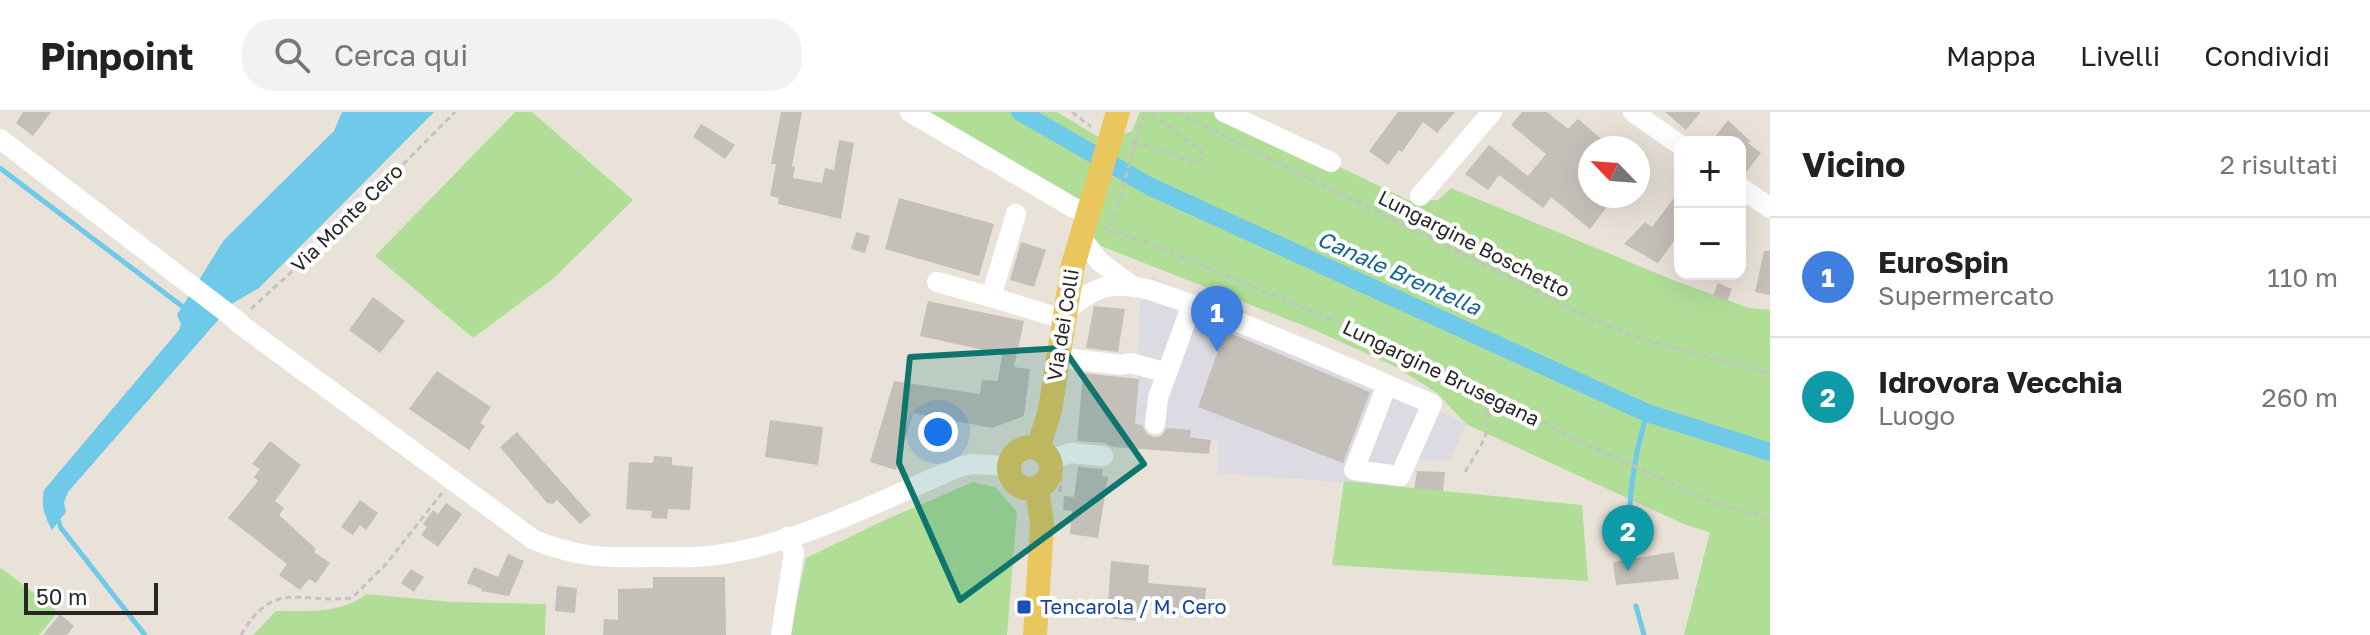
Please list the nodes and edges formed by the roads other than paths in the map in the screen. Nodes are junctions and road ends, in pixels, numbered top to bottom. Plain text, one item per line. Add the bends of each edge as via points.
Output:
1 (910, 112) edge
2 (1224, 112) edge
3 (1492, 112) edge
4 (1633, 112) edge
5 (1112, 126) edge
6 (0, 139) edge
7 (1674, 141) edge
8 (1331, 162) dead end
9 (1746, 191) edge
10 (1420, 196) dead end
11 (1088, 207) junction
12 (1770, 208) edge
13 (1016, 214) dead end
14 (1080, 237) junction
15 (937, 282) dead end
16 (1131, 285) junction
17 (991, 297) junction
18 (1192, 304) junction
19 (1063, 315) junction
20 (1057, 357) junction
21 (1167, 373) junction
22 (1387, 385) junction
23 (1155, 424) dead end
24 (1044, 454) junction
25 (1103, 456) dead end
26 (1009, 466) junction
27 (1037, 487) junction
28 (787, 537) junction
29 (781, 635) edge
30 (1035, 635) edge

1 - 11 street via 1074,208
2 - 8 street
3 - 10 street
4 - 7 street
5 - 11 main road, Via dei Colli
6 - 28 street via 534,540 598,558 708,556
9 - 12 street
11 - 14 main road, Via dei Colli
13 - 17 street
14 - 16 street via 1100,262
14 - 19 main road, Via dei Colli
15 - 17 street
16 - 18 street
16 - 19 street via 1090,291
17 - 19 street
18 - 21 street
18 - 22 street
19 - 20 main road, Via dei Colli
20 - 21 street via 1131,363
20 - 24 main road, Via dei Colli
21 - 23 street
22 - 22 street via 1432,404 1400,476 1354,470
24 - 25 street
24 - 26 main road via 1032,447 1019,450
24 - 27 main road, Via dei Colli via 1049,476
26 - 27 main road via 1017,484
26 - 28 street via 959,467
27 - 30 main road via 1042,525
28 - 29 street via 794,552

